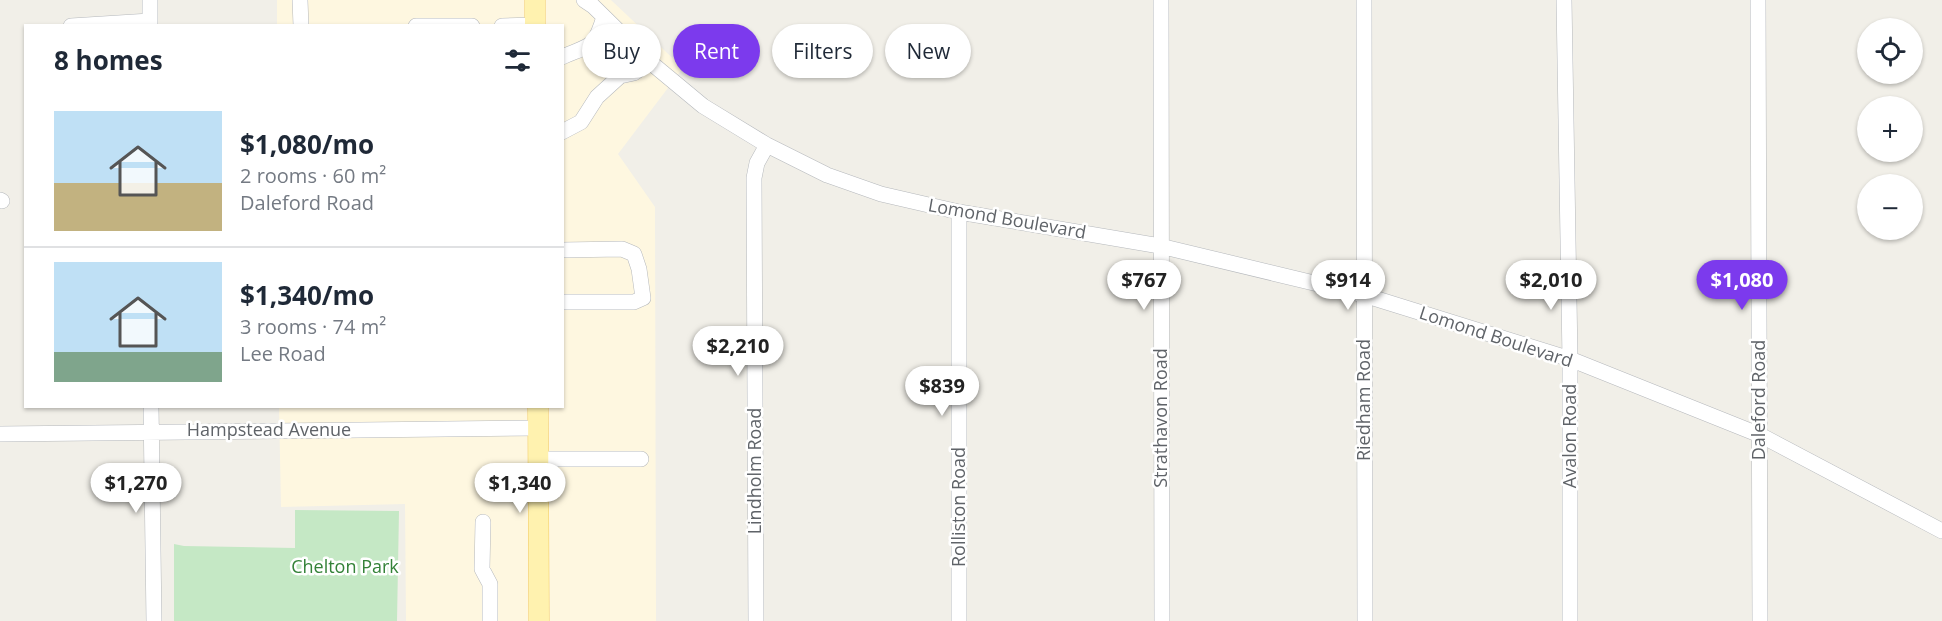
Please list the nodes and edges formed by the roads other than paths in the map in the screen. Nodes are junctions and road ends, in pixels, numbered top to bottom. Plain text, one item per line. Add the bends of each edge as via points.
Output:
1 (150, 0) edge
2 (300, 0) edge
3 (535, 0) edge
4 (584, 0) edge
5 (1161, 0) edge
6 (1364, 0) edge
7 (1564, 0) edge
8 (1758, 0) edge
9 (604, 17) junction
10 (150, 23) edge
11 (124, 24) edge
12 (301, 24) edge
13 (535, 24) edge
14 (602, 24) edge
15 (611, 24) edge
16 (582, 48) edge
17 (564, 56) edge
18 (661, 71) edge
19 (618, 78) edge
20 (564, 131) edge
21 (767, 145) junction
22 (958, 212) junction
23 (1160, 246) junction
24 (564, 250) edge
25 (1364, 295) junction
26 (564, 302) edge
27 (1570, 359) junction
28 (151, 408) edge
29 (538, 408) edge
30 (538, 428) junction
31 (151, 431) junction
32 (0, 434) edge
33 (1760, 435) junction
34 (538, 459) junction
35 (641, 459) dead end
36 (483, 522) dead end
37 (1942, 531) edge
38 (154, 621) edge
39 (490, 621) edge
40 (539, 621) edge
41 (756, 621) edge
42 (959, 621) edge
43 (1162, 621) edge
44 (1365, 621) edge
45 (1570, 621) edge
46 (1760, 621) edge

1 - 10 street
2 - 12 street
3 - 13 main road
4 - 9 street, Lomond Boulevard
5 - 23 street, Strathavon Road
6 - 25 street, Riedham Road
7 - 27 street, Avalon Road
8 - 33 street, Daleford Road
9 - 14 street
9 - 15 street, Lomond Boulevard
10 - 11 street
16 - 17 street
18 - 21 street, Lomond Boulevard via 703,106
19 - 20 street via 597,97 581,122
21 - 22 street, Lomond Boulevard via 838,179 881,194
21 - 41 street, Lindholm Road via 754,178
22 - 23 street, Lomond Boulevard
22 - 42 street, Rolliston Road
23 - 25 street, Lomond Boulevard
23 - 43 street, Strathavon Road
24 - 26 street via 622,249 634,254 643,298 634,302
25 - 27 street, Lomond Boulevard
25 - 44 street, Riedham Road
27 - 33 street, Lomond Boulevard
27 - 45 street, Avalon Road
28 - 31 street
29 - 30 main road
30 - 31 street, Hampstead Avenue
30 - 34 main road
31 - 32 street, Hampstead Avenue
31 - 38 street
33 - 37 street, Lomond Boulevard
33 - 46 street, Daleford Road
34 - 35 street
34 - 40 main road
36 - 39 street via 482,569 490,584

